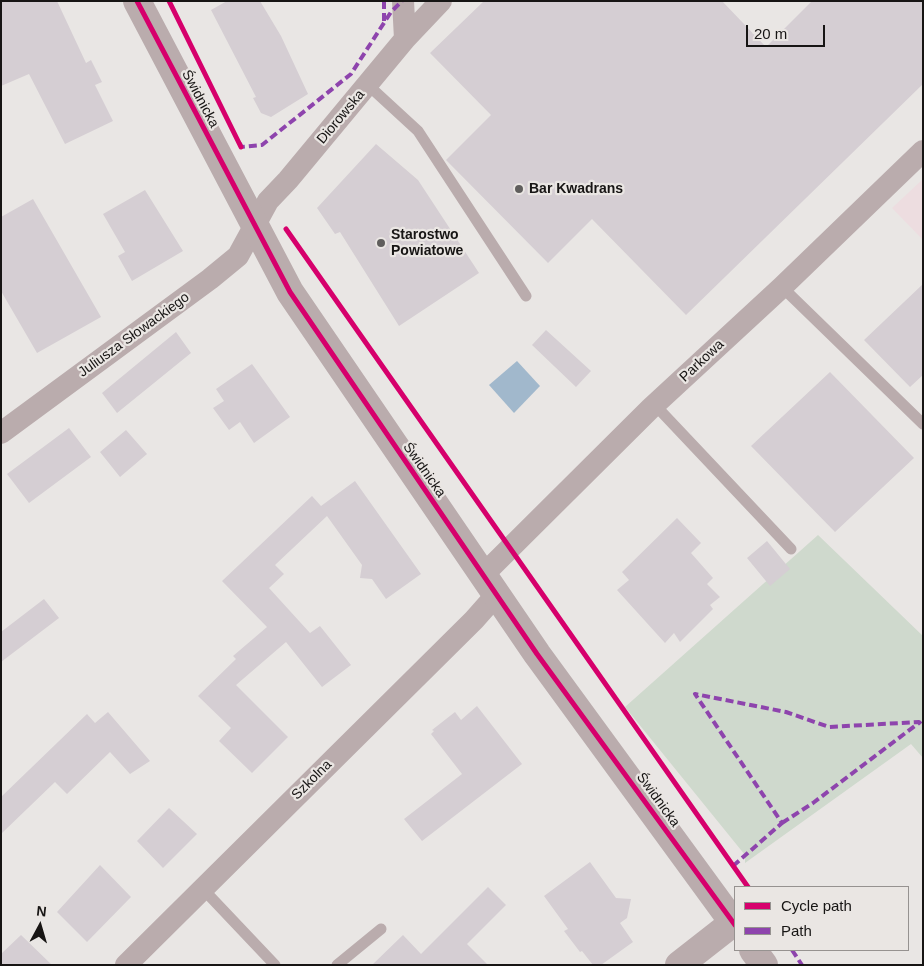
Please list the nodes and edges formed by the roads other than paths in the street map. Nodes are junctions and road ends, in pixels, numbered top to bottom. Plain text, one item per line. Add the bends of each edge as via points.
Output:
1 (137, 1) edge
2 (403, 1) edge
3 (441, 1) edge
4 (405, 39) junction
5 (368, 85) junction
6 (923, 151) edge
7 (253, 225) junction
8 (782, 287) junction
9 (526, 296) dead end
10 (655, 405) junction
11 (923, 424) edge
12 (1, 433) edge
13 (791, 549) dead end
14 (490, 585) junction
15 (203, 889) junction
16 (734, 923) edge
17 (381, 929) dead end
18 (754, 951) edge
19 (126, 965) edge
20 (275, 965) edge
21 (337, 965) edge
22 (679, 965) edge
23 (764, 965) edge

1 - 7 street, Świdnicka
2 - 4 street
3 - 4 street, Diorowska
4 - 5 street, Diorowska
5 - 7 street, Diorowska via 268,201
5 - 9 lane via 418,131
6 - 8 street, Parkowa
7 - 12 street, Juliusza Słowackiego via 238,256 229,264
7 - 14 street, Świdnicka via 290,292
8 - 10 street, Parkowa
8 - 11 lane
10 - 13 lane
10 - 14 street, Parkowa
14 - 15 street, Szkolna via 474,620
14 - 16 street, Świdnicka
15 - 19 street, Szkolna
15 - 20 lane
16 - 22 street
17 - 21 lane
18 - 23 street

